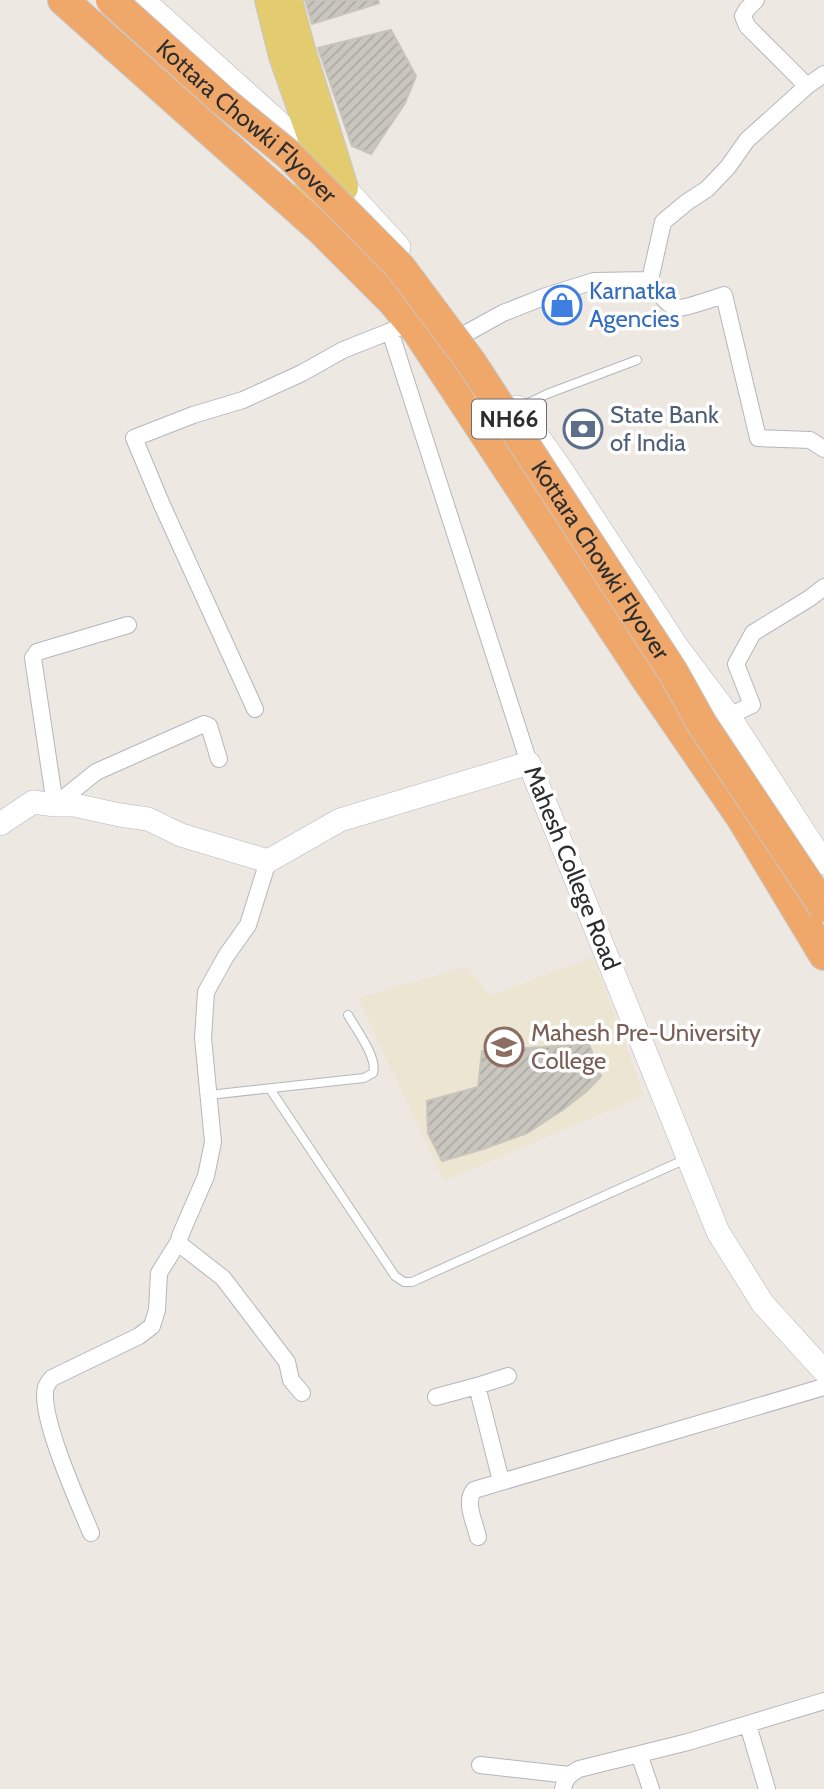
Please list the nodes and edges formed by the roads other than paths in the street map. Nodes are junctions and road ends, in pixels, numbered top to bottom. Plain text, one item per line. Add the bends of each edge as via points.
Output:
1 (63, 0) edge
2 (111, 0) edge
3 (143, 0) edge
4 (268, 0) edge
5 (289, 0) edge
6 (756, 0) edge
7 (824, 74) edge
8 (807, 86) junction
9 (320, 164) junction
10 (345, 188) junction
11 (309, 220) junction
12 (650, 280) junction
13 (400, 327) junction
14 (465, 334) junction
15 (638, 360) dead end
16 (517, 408) junction
17 (824, 449) edge
18 (824, 587) edge
19 (128, 625) dead end
20 (254, 709) dead end
21 (729, 716) junction
22 (219, 759) dead end
23 (530, 763) junction
24 (55, 805) junction
25 (0, 824) edge
26 (268, 861) junction
27 (824, 863) edge
28 (824, 907) edge
29 (824, 954) edge
30 (348, 1015) dead end
31 (270, 1088) junction
32 (209, 1095) junction
33 (689, 1157) junction
34 (179, 1241) junction
35 (824, 1371) edge
36 (508, 1376) dead end
37 (477, 1385) junction
38 (824, 1387) edge
39 (302, 1393) dead end
40 (436, 1397) dead end
41 (501, 1481) junction
42 (91, 1533) dead end
43 (478, 1537) dead end
44 (824, 1701) edge
45 (748, 1725) junction
46 (639, 1754) junction
47 (481, 1765) dead end
48 (566, 1782) edge
49 (651, 1789) edge
50 (767, 1789) edge

1 - 11 highway, NH66
2 - 28 highway, Kottara Chowki Flyover / NH66, bridge via 288,154 401,268 471,362
3 - 9 street
4 - 9 main road via 282,56
5 - 10 main road
6 - 8 street via 743,16 747,26
7 - 8 street
8 - 12 street via 747,140 707,189 663,222
9 - 10 street
9 - 11 main road
10 - 11 main road
10 - 14 street via 395,242
11 - 13 highway, NH66 via 393,302
12 - 14 street via 594,281 503,313
12 - 17 street via 670,304 679,307 723,295 758,438 810,440
13 - 20 street via 243,400 134,438
13 - 23 street, Mahesh College Road
13 - 29 highway, NH66 via 514,476 741,817
14 - 16 street
15 - 16 lane
16 - 21 street
18 - 21 street via 752,633 736,664 751,705
19 - 24 street via 37,652 33,658
21 - 27 street
22 - 24 street via 209,726 204,724 96,772
23 - 26 street via 340,820
23 - 33 street, Mahesh College Road
24 - 25 street via 33,802
24 - 26 street via 148,819 181,835
26 - 32 street via 248,925 206,992 203,1038
30 - 31 lane via 373,1058 373,1073 364,1078
31 - 32 lane
31 - 33 lane via 395,1276 404,1282
32 - 34 street via 211,1157
33 - 35 street, Mahesh College Road via 718,1232 763,1304
34 - 39 street via 223,1278 287,1362 291,1380
34 - 42 street via 159,1273 152,1326 48,1382 45,1398 53,1437
36 - 37 street
37 - 40 street
37 - 41 street
38 - 41 street
41 - 43 street via 470,1494
44 - 45 street
45 - 46 street
45 - 50 street
46 - 48 street via 579,1769
46 - 49 street
47 - 48 street

